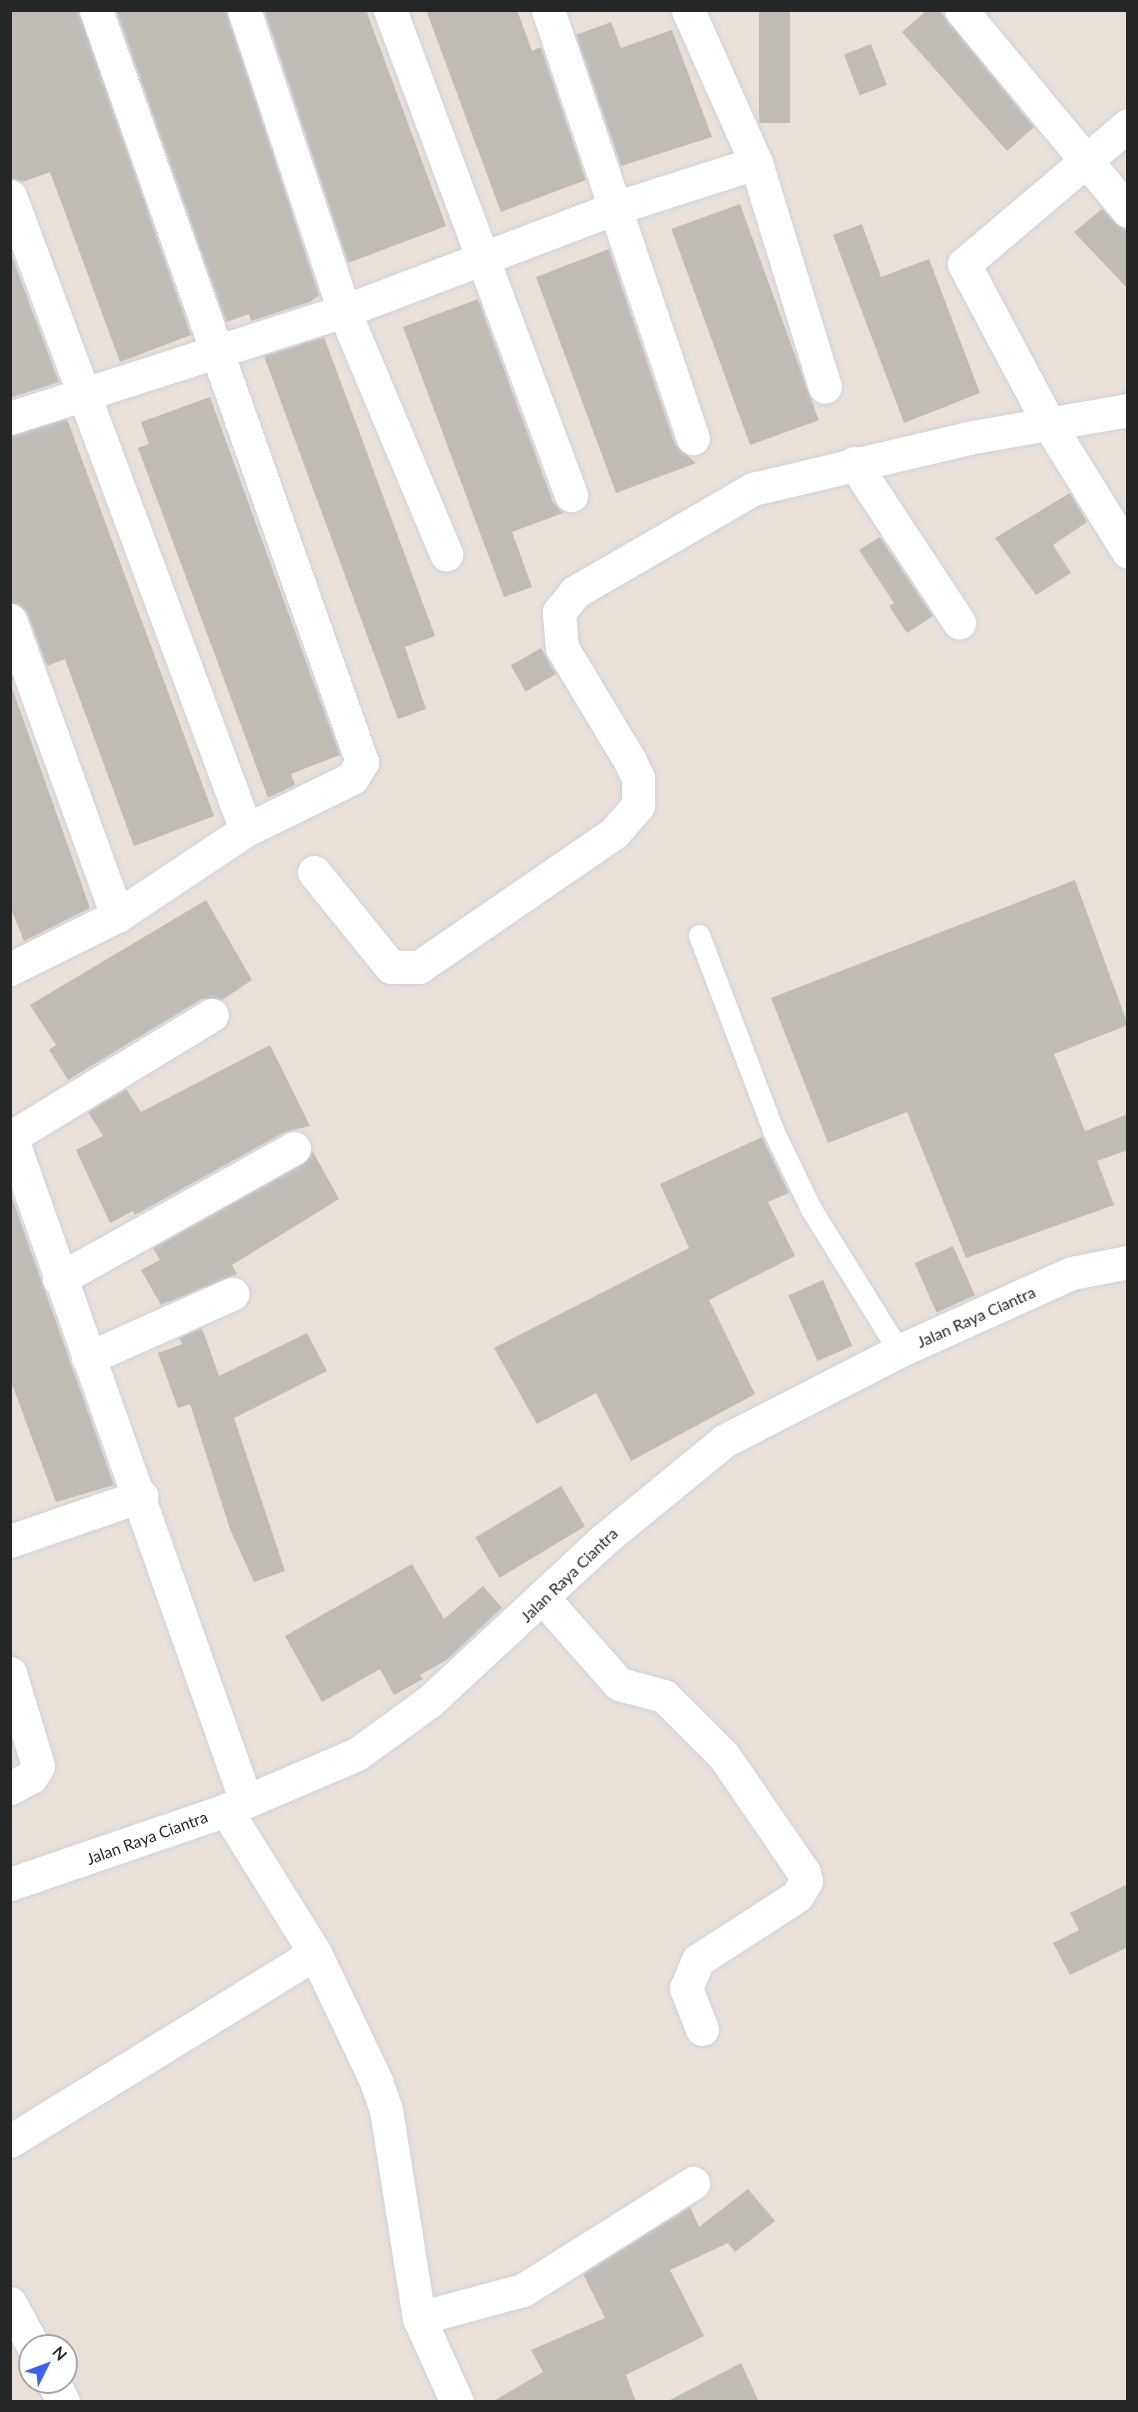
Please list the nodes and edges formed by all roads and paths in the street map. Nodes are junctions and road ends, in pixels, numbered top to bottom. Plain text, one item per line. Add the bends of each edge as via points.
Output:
1 (96, 10) edge
2 (244, 10) edge
3 (390, 10) edge
4 (548, 10) edge
5 (688, 10) edge
6 (961, 10) edge
7 (1128, 125) edge
8 (1083, 160) junction
9 (756, 163) junction
10 (10, 196) edge
11 (618, 207) junction
12 (1128, 211) edge
13 (482, 262) junction
14 (344, 311) junction
15 (219, 347) junction
16 (825, 387) dead end
17 (84, 392) junction
18 (1128, 410) edge
19 (10, 418) edge
20 (1050, 426) junction
21 (693, 438) dead end
22 (854, 463) junction
23 (571, 495) dead end
24 (1128, 552) edge
25 (446, 554) dead end
26 (10, 620) edge
27 (959, 622) dead end
28 (246, 831) junction
29 (314, 872) dead end
30 (117, 916) junction
31 (699, 935) dead end
32 (10, 969) edge
33 (212, 1015) dead end
34 (11, 1135) edge
35 (294, 1148) dead end
36 (1128, 1262) edge
37 (59, 1279) junction
38 (232, 1294) dead end
39 (899, 1351) junction
40 (88, 1358) junction
41 (141, 1496) junction
42 (10, 1541) edge
43 (544, 1599) junction
44 (10, 1673) edge
45 (10, 1788) edge
46 (236, 1805) junction
47 (10, 1884) edge
48 (315, 1953) junction
49 (702, 2029) dead end
50 (10, 2140) edge
51 (693, 2183) dead end
52 (10, 2303) edge
53 (419, 2318) junction
54 (27, 2334) edge
55 (457, 2402) edge

1 - 15 street
2 - 14 street
3 - 13 street
4 - 11 street
5 - 9 street
6 - 8 street
7 - 8 street
8 - 12 street
8 - 20 street via 964,264
9 - 11 street
9 - 16 street
10 - 17 street
11 - 13 street
11 - 21 street
13 - 14 street
13 - 23 street
14 - 15 street
14 - 25 street
15 - 17 street
15 - 28 street via 362,762 352,778
17 - 19 street
17 - 28 street
18 - 20 street
20 - 22 street
20 - 24 street
22 - 27 street
22 - 29 street via 753,489 567,599 556,626 562,648 638,778 638,805 614,833 410,971 384,961
26 - 30 street
28 - 30 street
30 - 32 street
31 - 39 lane via 801,1189
33 - 34 street
34 - 37 street
35 - 37 street
36 - 39 street, Jalan Raya Ciantra via 1072,1273
37 - 40 street
38 - 40 street
39 - 43 street, Jalan Raya Ciantra via 724,1441 646,1502
40 - 41 street
41 - 42 street
41 - 46 street
43 - 46 street, Jalan Raya Ciantra via 430,1701 357,1754
43 - 49 street via 619,1684 664,1696 724,1756 804,1873 806,1881 797,1896 698,1960 686,1988
44 - 45 street via 38,1766 31,1777
46 - 47 street, Jalan Raya Ciantra
46 - 48 street
48 - 50 street
48 - 53 street via 386,2110
51 - 53 street via 523,2290
52 - 54 street
53 - 55 street

